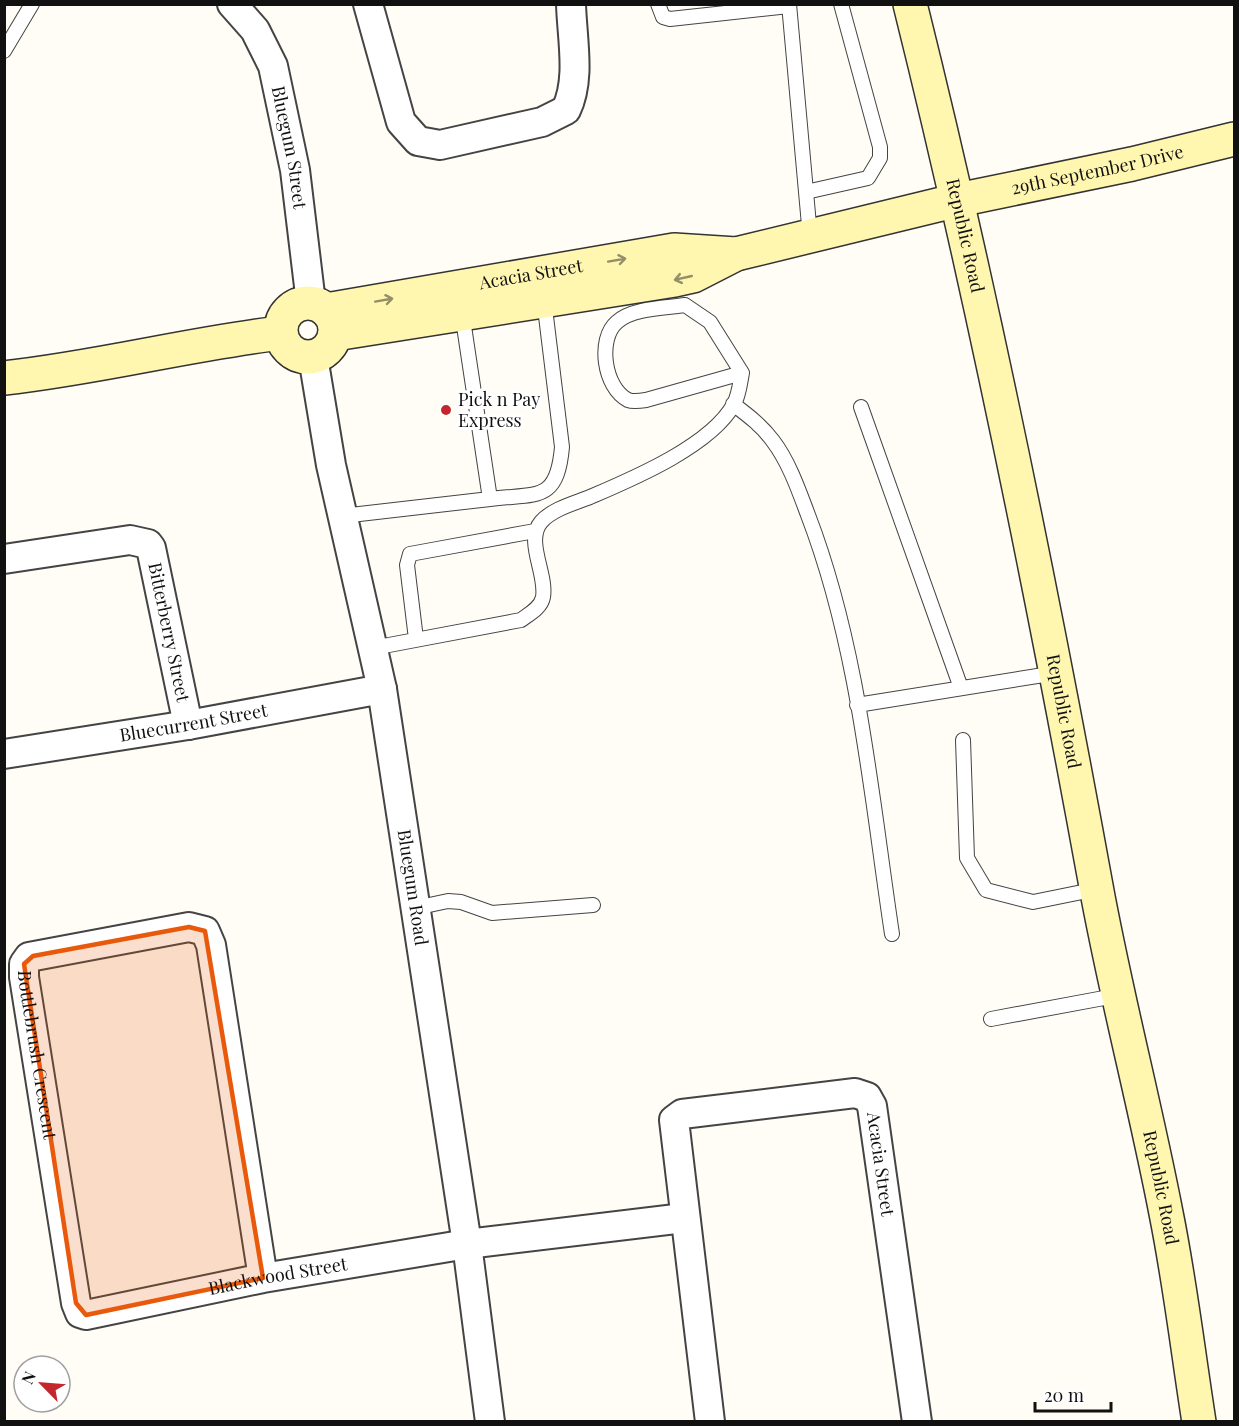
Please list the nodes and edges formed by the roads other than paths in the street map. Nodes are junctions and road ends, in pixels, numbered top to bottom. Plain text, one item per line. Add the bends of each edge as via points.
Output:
1 (32, 4) edge
2 (232, 4) edge
3 (368, 4) edge
4 (571, 4) edge
5 (658, 4) edge
6 (841, 4) edge
7 (910, 4) edge
8 (789, 5) edge
9 (4, 51) edge
10 (1234, 139) edge
11 (806, 192) junction
12 (958, 200) junction
13 (810, 236) junction
14 (736, 254) junction
15 (544, 300) junction
16 (462, 313) junction
17 (324, 316) junction
18 (280, 333) junction
19 (313, 357) junction
20 (742, 373) junction
21 (4, 378) edge
22 (734, 404) junction
23 (861, 407) dead end
24 (490, 499) junction
25 (342, 516) junction
26 (535, 531) junction
27 (4, 559) edge
28 (416, 639) junction
29 (372, 648) junction
30 (1058, 672) junction
31 (961, 688) junction
32 (382, 689) junction
33 (857, 705) junction
34 (188, 725) junction
35 (963, 740) dead end
36 (4, 754) edge
37 (1097, 889) junction
38 (593, 905) dead end
39 (415, 908) junction
40 (892, 934) dead end
41 (1120, 995) junction
42 (991, 1019) dead end
43 (684, 1218) junction
44 (467, 1244) junction
45 (263, 1278) junction
46 (91, 1316) joint
47 (490, 1422) edge
48 (710, 1422) edge
49 (917, 1422) edge
50 (1199, 1422) edge

1 - 9 lane
2 - 17 street, Bluegum Street via 255,30 273,66
3 - 4 street via 401,122 418,141 440,145 542,122 567,110 574,79
5 - 8 lane via 663,17 670,19
6 - 11 lane via 880,158 868,178
7 - 12 street, Republic Road
8 - 11 lane
10 - 12 street, 29th September Drive
11 - 13 lane
12 - 13 street, Acacia Street
12 - 30 street, Republic Road
13 - 14 street, Acacia Street
14 -> 15 street, Acacia Street via 684,278
17 -> 14 street, Acacia Street via 674,250
15 - 16 street, Acacia Street
15 - 24 lane via 562,447 560,471 554,485 544,492
16 - 17 street, Acacia Street
16 - 24 lane
17 - 18 street via 295,306 283,319
17 - 19 street via 328,349
18 - 19 street via 289,350
18 - 21 street via 66,372
19 - 25 street, Bluegum Road
20 - 20 lane via 710,322 685,305 630,315 617,322 604,350 611,379 620,395 631,401
20 - 22 lane
22 - 26 lane via 712,430 677,454 637,477 558,510 542,520
22 - 33 lane via 759,423 775,444 798,489 833,590
23 - 31 lane
24 - 25 lane
25 - 29 street, Bluegum Road
26 - 28 lane via 543,598 536,609 521,620
26 - 28 lane via 410,554 407,565
27 - 34 street, Bitterberry Street via 130,540 148,543
28 - 29 lane
29 - 32 street, Bluegum Road
30 - 31 lane
30 - 37 street, Republic Road
31 - 33 lane
32 - 34 street, Bluecurrent Street
32 - 39 street, Bluegum Road
33 - 40 lane
34 - 36 street, Bluecurrent Street
35 - 37 lane via 967,858 986,890 1033,902
37 - 41 street, Republic Road
38 - 39 lane via 492,913 448,901
39 - 44 street, Bluegum Road
41 - 42 lane
41 - 50 street, Republic Road via 1167,1217
43 - 44 street
43 - 48 street, Acacia Street
43 - 49 street, Acacia Street via 673,1125 677,1115 850,1093 867,1097 872,1106
44 - 45 street, Blackwood Street
44 - 47 street, Bluegum Road
45 - 46 street, Blackwood Street
45 - 46 street, Bottlebrush Crescent via 211,945 205,931 189,927 33,956 26,960 24,977 76,1303 80,1312

